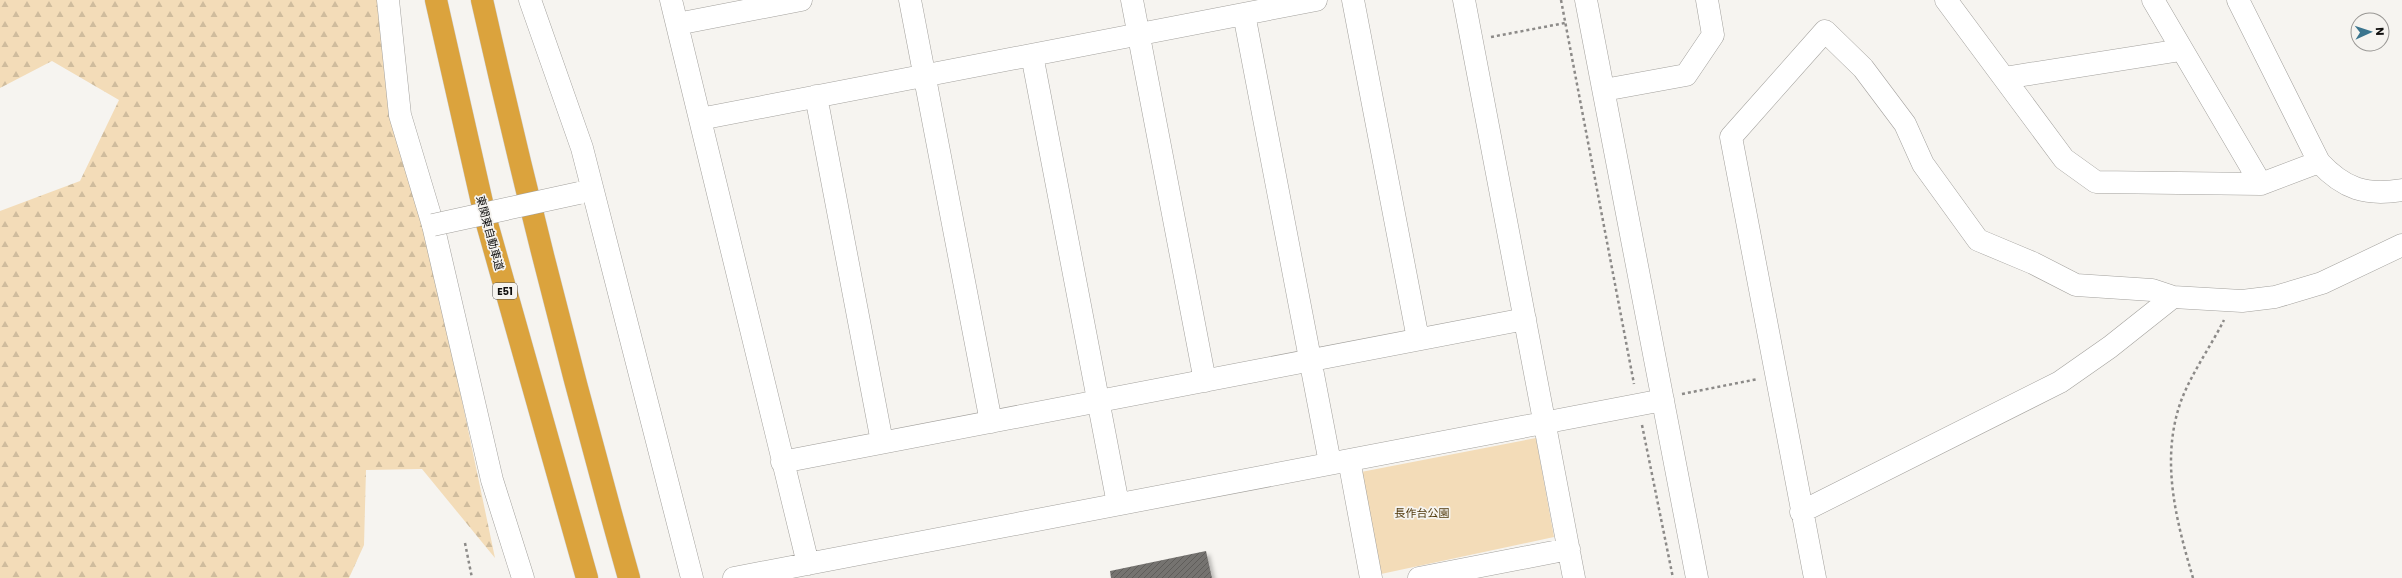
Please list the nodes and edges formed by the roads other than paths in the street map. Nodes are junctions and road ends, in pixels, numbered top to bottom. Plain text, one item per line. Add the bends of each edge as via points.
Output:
1 (388, 0) edge
2 (436, 0) edge
3 (482, 0) edge
4 (530, 0) edge
5 (671, 0) edge
6 (801, 0) edge
7 (910, 0) edge
8 (1132, 0) edge
9 (1316, 0) edge
10 (1353, 0) edge
11 (1464, 0) edge
12 (1586, 0) edge
13 (1707, 0) edge
14 (1946, 0) edge
15 (2153, 0) edge
16 (2238, 0) edge
17 (1244, 14) junction
18 (677, 24) junction
19 (1138, 34) junction
20 (2181, 50) junction
21 (1032, 55) junction
22 (924, 75) junction
23 (2004, 78) junction
24 (1604, 90) junction
25 (816, 96) junction
26 (700, 119) junction
27 (2319, 162) junction
28 (2261, 184) junction
29 (2402, 190) edge
30 (586, 191) junction
31 (433, 225) junction
32 (2402, 245) edge
33 (2173, 296) junction
34 (1525, 319) junction
35 (1418, 340) junction
36 (1310, 360) junction
37 (1204, 380) junction
38 (1672, 397) junction
39 (1098, 401) junction
40 (991, 422) junction
41 (1545, 422) junction
42 (882, 442) junction
43 (782, 462) junction
44 (1339, 462) junction
45 (1118, 504) junction
46 (1801, 512) junction
47 (1569, 549) junction
48 (808, 564) junction
49 (1473, 573) edge
50 (522, 578) edge
51 (587, 578) edge
52 (629, 578) edge
53 (692, 578) edge
54 (734, 578) edge
55 (1371, 578) edge
56 (1419, 578) edge
57 (1574, 578) edge
58 (1697, 578) edge
59 (1815, 578) edge

1 - 31 street via 400,115
2 - 51 highway, 東関東自動車道 / E51 via 486,220
3 - 52 highway via 588,435
4 - 30 street via 582,148
5 - 18 street
6 - 18 street
7 - 22 street
8 - 19 street
9 - 17 street
10 - 35 street
11 - 34 street
12 - 24 street
13 - 24 street via 1713,35 1686,75
14 - 23 street
15 - 20 street
16 - 27 street
17 - 19 street
17 - 36 street
18 - 26 street
19 - 21 street
19 - 37 street
20 - 23 street
20 - 28 street
21 - 22 street
21 - 39 street
22 - 25 street
22 - 40 street
23 - 28 street via 2064,160 2096,182
24 - 38 street
25 - 26 street
25 - 42 street
26 - 43 street
27 - 28 street
27 - 29 street via 2334,178 2350,188 2386,193
30 - 31 street, bridge
30 - 53 street
31 - 50 street via 492,480
32 - 33 street via 2316,285 2276,297 2242,301
33 - 46 street via 2110,347 2060,382
33 - 46 street via 2152,290 2076,285 1978,240 1923,164 1905,124 1863,68 1825,31 1731,137
34 - 35 street
34 - 41 street
35 - 36 street
36 - 37 street
36 - 44 street
37 - 39 street
38 - 41 street
38 - 58 street
39 - 40 street
39 - 45 street
40 - 42 street
41 - 44 street
41 - 47 street
42 - 43 street
43 - 48 street
44 - 45 street
44 - 55 street
45 - 48 street
46 - 59 street
47 - 49 street
47 - 57 street
48 - 54 street
49 - 56 street

